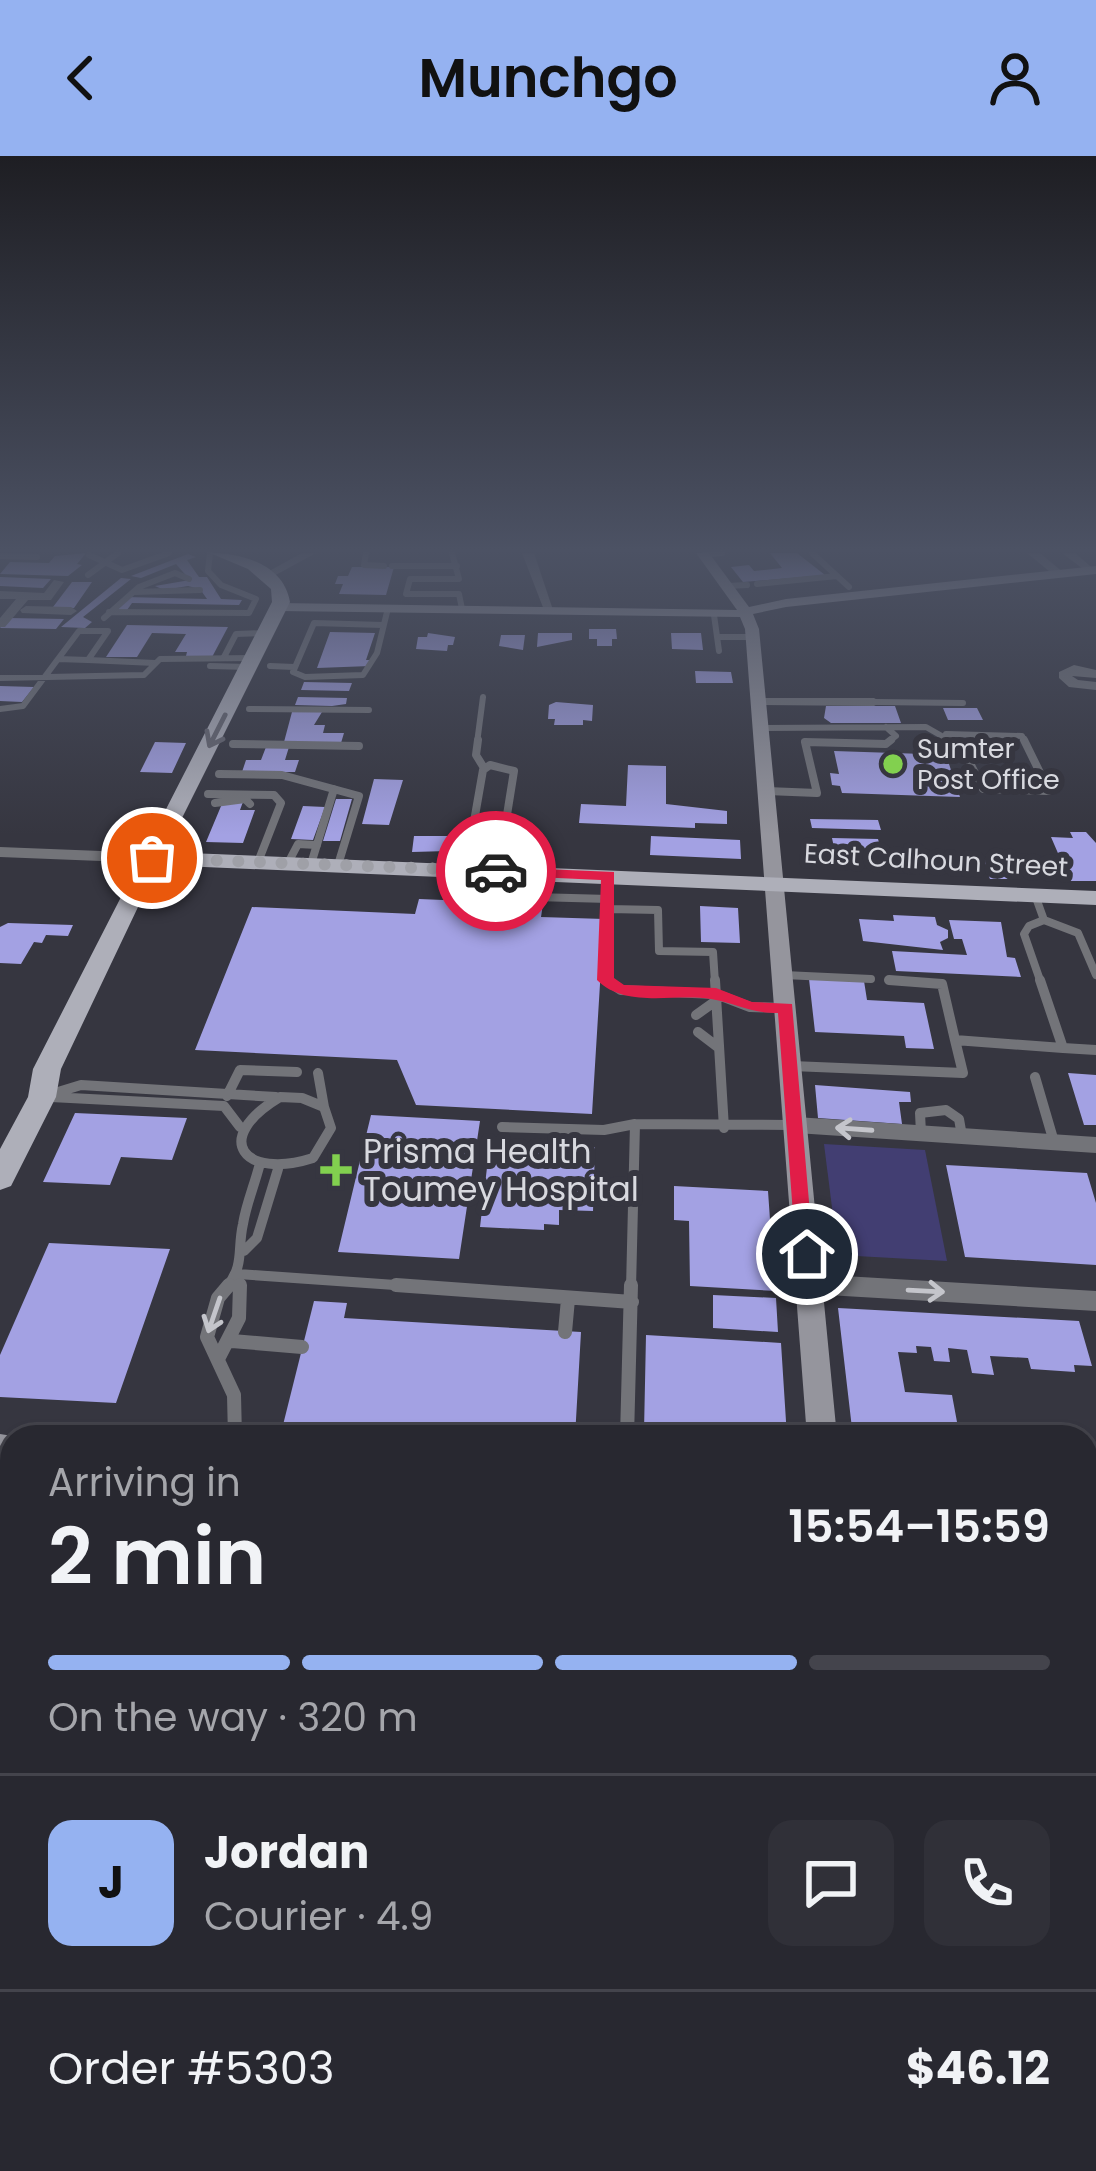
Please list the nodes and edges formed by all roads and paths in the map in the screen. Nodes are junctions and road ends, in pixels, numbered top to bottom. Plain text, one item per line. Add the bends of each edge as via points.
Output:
1 (67, 647) edge
2 (97, 647) edge
3 (231, 647) edge
4 (262, 647) edge
5 (266, 647) edge
6 (303, 647) edge
7 (377, 647) edge
8 (718, 647) edge
9 (754, 647) edge
10 (719, 651) dead end
11 (186, 657) dead end
12 (212, 657) dead end
13 (226, 658) junction
14 (58, 659) junction
15 (174, 659) junction
16 (88, 660) junction
17 (151, 663) junction
18 (257, 664) junction
19 (294, 667) junction
20 (0, 678) edge
21 (44, 679) junction
22 (1093, 682) edge
23 (483, 697) dead end
24 (760, 702) junction
25 (874, 702) joint
26 (1096, 702) edge
27 (963, 703) dead end
28 (0, 709) edge
29 (250, 709) junction
30 (369, 710) dead end
31 (886, 727) junction
32 (763, 728) junction
33 (946, 734) junction
34 (233, 744) junction
35 (359, 746) dead end
36 (484, 768) junction
37 (334, 789) junction
38 (767, 791) junction
39 (213, 795) junction
40 (277, 809) junction
41 (0, 852) edge
42 (305, 857) junction
43 (163, 858) junction
44 (499, 861) junction
45 (258, 862) junction
46 (338, 866) junction
47 (774, 883) junction
48 (609, 894) junction
49 (1035, 895) junction
50 (1096, 898) edge
51 (1044, 920) junction
52 (784, 975) junction
53 (1096, 975) edge
54 (871, 980) dead end
55 (889, 980) dead end
56 (717, 997) junction
57 (786, 1008) junction
58 (696, 1015) dead end
59 (698, 1032) dead end
60 (955, 1040) junction
61 (719, 1048) junction
62 (1064, 1048) junction
63 (1096, 1050) edge
64 (792, 1066) junction
65 (297, 1072) dead end
66 (318, 1073) dead end
67 (1035, 1077) dead end
68 (42, 1097) junction
69 (280, 1097) junction
70 (226, 1100) junction
71 (324, 1107) junction
72 (635, 1124) junction
73 (796, 1124) junction
74 (241, 1126) junction
75 (502, 1127) dead end
76 (724, 1129) junction
77 (1054, 1142) junction
78 (1096, 1145) edge
79 (259, 1167) junction
80 (278, 1169) junction
81 (0, 1178) edge
82 (244, 1251) junction
83 (238, 1274) junction
84 (809, 1284) junction
85 (568, 1299) junction
86 (1096, 1301) edge
87 (632, 1302) junction
88 (566, 1332) dead end
89 (232, 1341) junction
90 (302, 1348) dead end
91 (219, 1358) junction
92 (235, 1425) edge
93 (627, 1425) edge
94 (821, 1425) edge

1 - 14 lane
2 - 16 lane
3 - 13 lane
4 - 18 main road
5 - 18 main road
6 - 19 lane
7 - 19 lane via 363,676 305,677
8 - 10 lane
9 - 24 street
11 - 15 lane
12 - 13 lane
13 - 15 lane
13 - 18 lane
14 - 16 lane
14 - 21 lane
15 - 17 lane
16 - 17 lane
17 - 18 lane
17 - 21 lane via 144,675
18 - 19 lane
18 - 29 main road
18 -> 43 main road
20 - 21 lane
21 - 28 lane via 23,706
22 - 26 street
23 - 36 lane via 476,755
24 - 25 street
24 - 32 street
25 - 27 lane
29 - 30 lane
29 - 34 main road
31 - 32 lane
31 - 33 lane
31 - 38 lane via 896,736 886,744 805,742 817,794
32 - 38 street
33 - 33 lane via 967,751 982,789 1049,790 1022,736
34 - 35 lane
34 - 39 main road
36 - 44 lane via 472,833
36 - 44 lane via 514,771
37 - 39 lane via 282,775
37 - 42 lane
37 - 46 lane via 359,796
38 - 47 street
39 - 40 lane
39 - 40 lane via 274,795
39 - 43 main road
40 - 45 lane
41 - 43 street
42 - 45 main road, East Calhoun Street
42 - 46 main road, East Calhoun Street
43 - 45 main road, East Calhoun Street
43 - 68 main road via 64,1076
44 - 46 main road, East Calhoun Street
44 - 48 main road, East Calhoun Street
47 - 48 main road, East Calhoun Street
47 - 49 main road, East Calhoun Street
47 - 52 street
48 - 56 lane via 658,910 659,951 713,952
48 - 56 lane via 606,980 621,990
49 - 50 main road, East Calhoun Street
49 - 51 lane
51 - 53 lane via 1078,933
51 - 62 lane via 1024,934
52 - 54 lane
52 - 57 street
55 - 60 lane via 942,984
56 - 57 lane
56 - 58 lane
56 - 61 lane
57 - 64 street
59 - 61 lane
60 - 62 lane
60 - 64 lane via 963,1073
61 - 76 lane
62 - 63 lane
64 - 73 street
65 - 70 lane via 240,1070
66 - 71 lane
67 - 77 lane
68 - 70 lane
68 - 81 main road
69 - 70 lane
69 - 71 lane
69 - 74 lane
70 - 74 lane
71 - 80 lane via 331,1128 325,1143 313,1158
72 - 75 lane
72 - 76 lane
72 - 87 lane
73 - 76 lane
77 -> 73 street
73 - 84 street
74 - 79 lane via 242,1155
77 - 78 street
79 - 80 lane
79 - 82 lane via 241,1230
80 - 82 lane via 257,1238
82 - 83 lane
83 - 85 lane
83 - 89 lane via 244,1296
83 -> 91 lane via 218,1298 207,1337
84 -> 86 street
84 - 94 street
85 - 87 lane
85 - 88 lane
87 - 93 lane
89 - 90 lane
89 - 91 lane
91 - 92 lane via 234,1395

